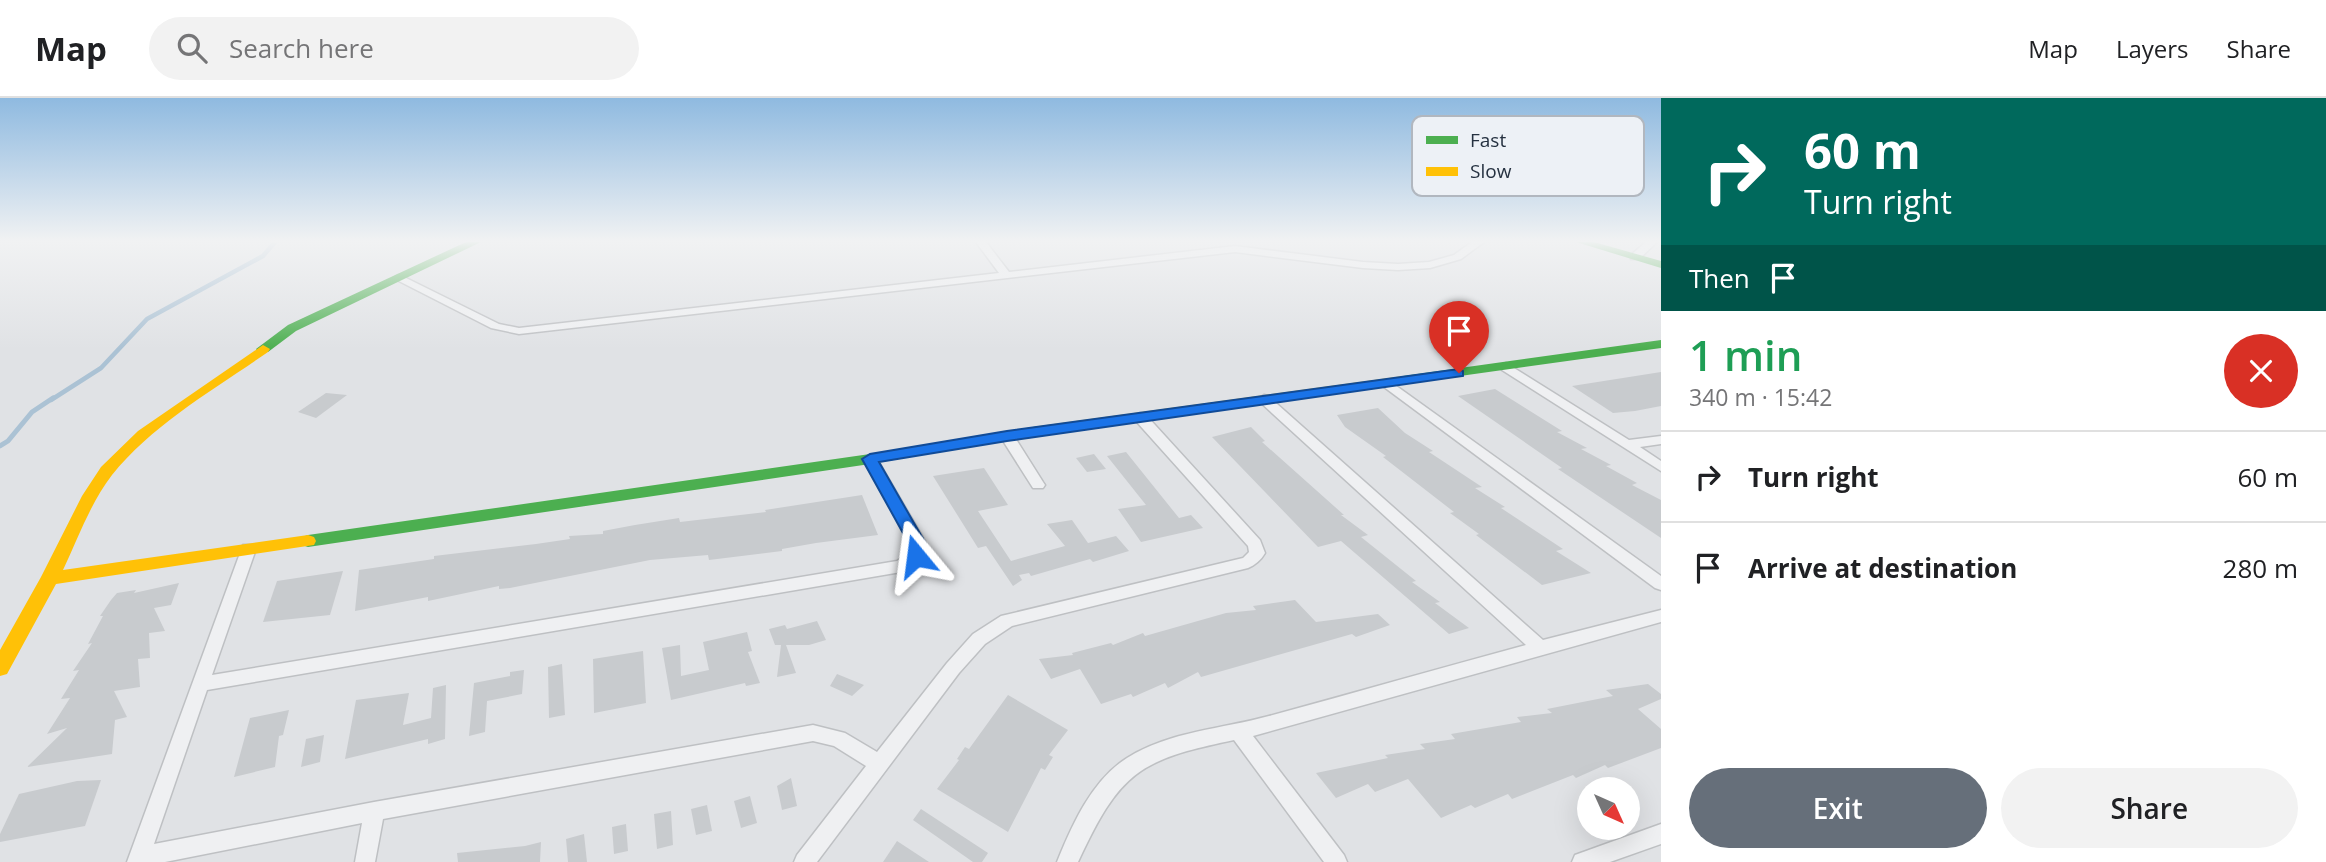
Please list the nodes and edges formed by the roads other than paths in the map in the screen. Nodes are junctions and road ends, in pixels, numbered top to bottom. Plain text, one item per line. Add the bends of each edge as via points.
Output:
1 (398, 278) joint
2 (992, 278) edge
3 (1661, 344) edge
4 (1506, 367) junction
5 (1388, 384) junction
6 (1264, 399) junction
7 (1140, 417) junction
8 (1007, 436) junction
9 (1661, 440) edge
10 (1626, 445) junction
11 (870, 459) junction
12 (1661, 467) edge
13 (1038, 485) dead end
14 (248, 549) junction
15 (50, 578) junction
16 (1661, 584) edge
17 (1661, 617) edge
18 (1539, 647) junction
19 (0, 668) edge
20 (200, 684) junction
21 (1239, 733) junction
22 (878, 763) junction
23 (374, 811) junction
24 (1661, 834) edge
25 (138, 860) edge
26 (365, 862) edge
27 (804, 862) edge
28 (1066, 862) edge
29 (1337, 862) edge
30 (1582, 862) edge

1 - 2 street via 495,326 519,331
1 - 15 street via 276,338 143,434 90,496
3 - 4 street
4 - 5 street
4 - 10 street
5 - 6 street
5 - 16 street
6 - 7 street
6 - 18 street
7 - 8 street
7 - 22 street via 1255,544 1256,553 1248,562 1007,621 979,639 961,658
8 - 11 street
8 - 13 street
9 - 10 street
10 - 12 street
11 - 14 street
11 - 20 street via 918,544 916,556 901,566
14 - 15 street
14 - 20 street
15 - 19 street
17 - 18 street
18 - 21 street
20 - 25 street
21 - 28 street via 1156,751 1118,776
21 - 29 street
22 - 23 street via 838,739 813,733
22 - 27 street
23 - 25 street
23 - 26 street
24 - 30 street

